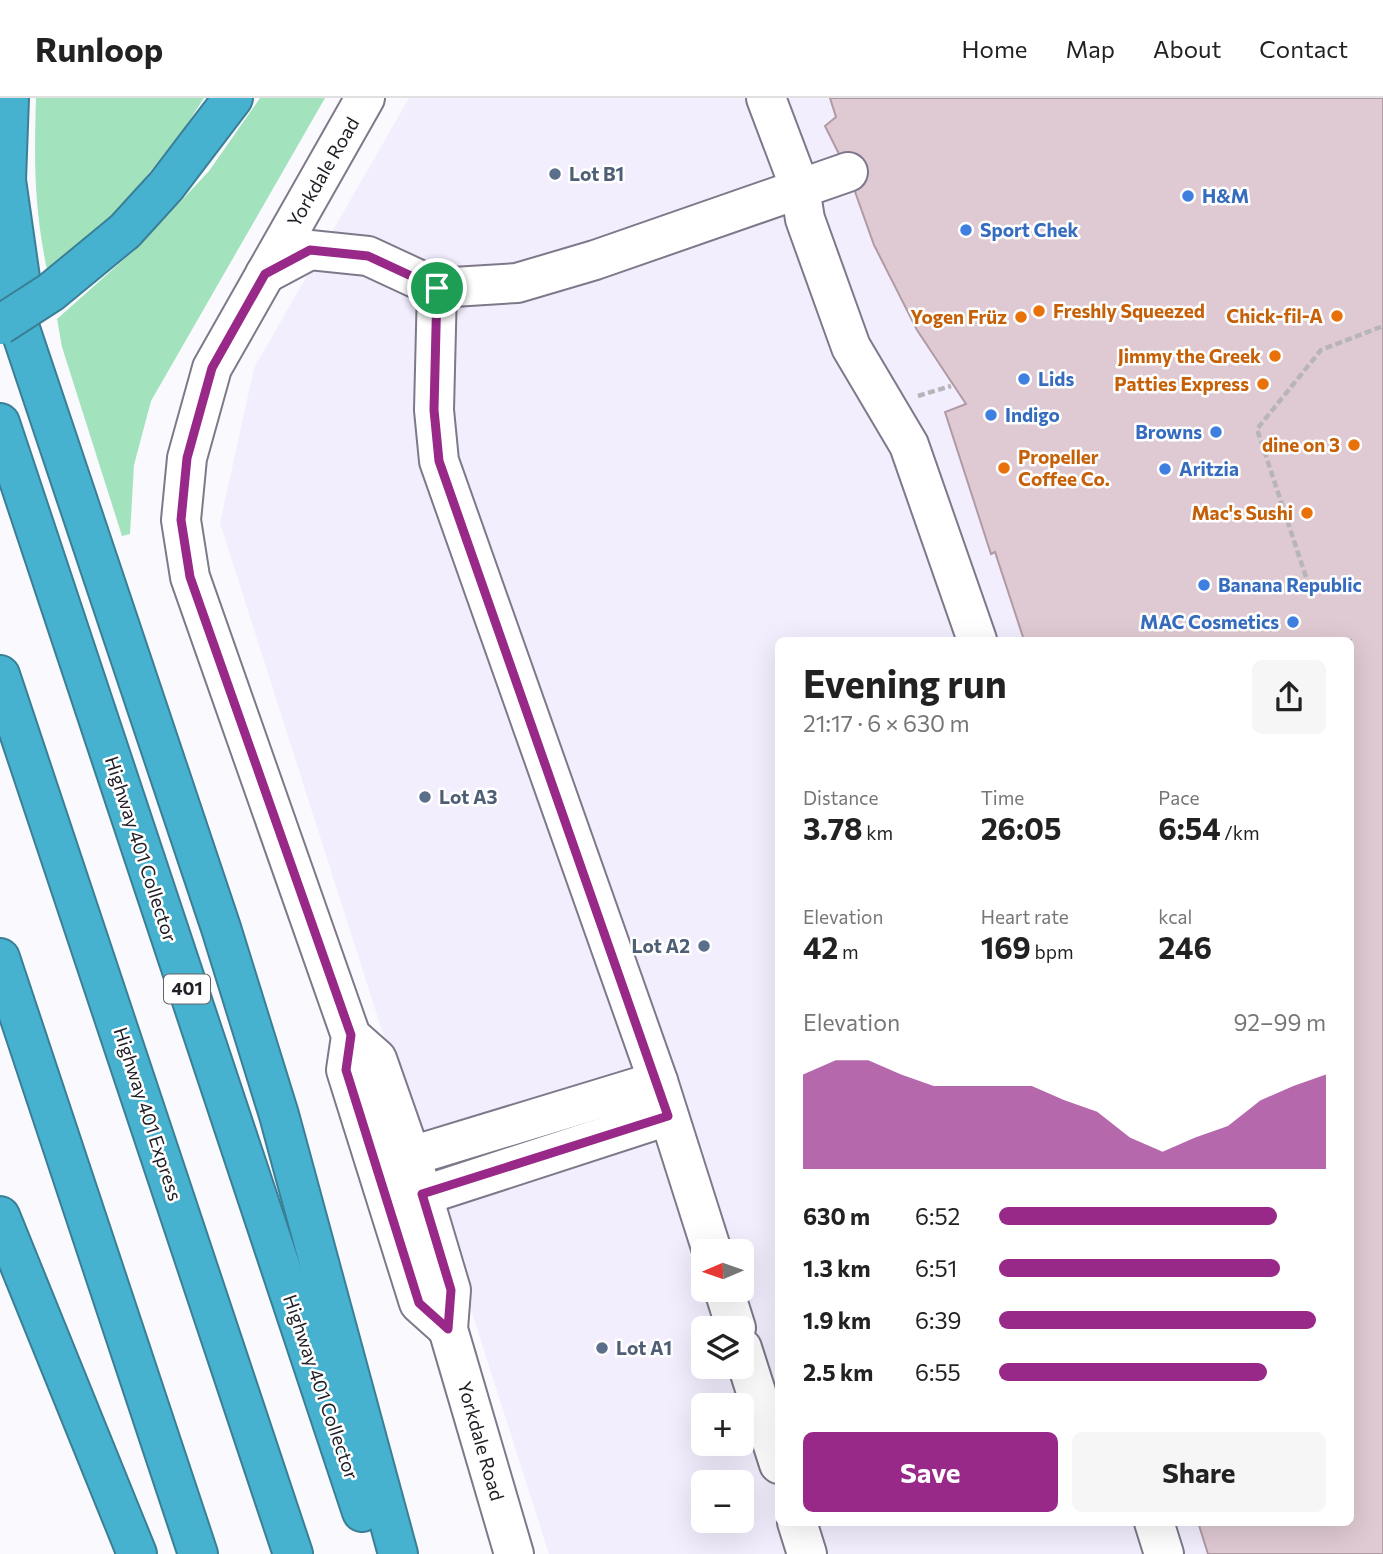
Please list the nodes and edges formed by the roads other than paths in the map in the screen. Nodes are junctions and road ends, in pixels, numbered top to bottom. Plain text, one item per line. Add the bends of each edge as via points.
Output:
1 (9, 98) edge
2 (233, 98) edge
3 (365, 98) edge
4 (766, 98) edge
5 (848, 172) dead end
6 (800, 188) junction
7 (0, 269) edge
8 (265, 274) junction
9 (437, 288) junction
10 (0, 325) edge
11 (0, 423) edge
12 (60, 443) junction
13 (976, 637) edge
14 (0, 675) edge
15 (0, 958) edge
16 (663, 1098) junction
17 (393, 1161) junction
18 (406, 1200) junction
19 (0, 1216) edge
20 (708, 1239) edge
21 (752, 1379) edge
22 (775, 1451) edge
23 (798, 1526) edge
24 (1155, 1526) edge
25 (137, 1554) edge
26 (198, 1554) edge
27 (293, 1554) edge
28 (376, 1554) edge
29 (398, 1554) edge
30 (514, 1554) edge
31 (807, 1554) edge
32 (1164, 1554) edge

1 - 12 highway via 6,180 14,249 26,316
2 - 10 highway, bridge via 125,231 51,292
3 - 8 street, Yorkdale Road
4 - 6 street
5 - 6 street
6 - 9 street via 517,283
6 - 13 street via 805,219 851,347 909,445
7 - 12 highway
8 - 9 street via 310,250 368,256
8 - 17 street, Yorkdale Road via 212,368 187,458 181,520 190,577 351,1035 377,1059
9 - 16 street via 434,410 439,461
11 - 28 highway, Highway 401 Collector / 401
12 - 29 highway via 279,1115
14 - 27 highway, Highway 401 Express
15 - 26 highway
16 - 17 street
16 - 18 street
16 - 20 street
17 - 18 street, Yorkdale Road
18 - 30 street, Yorkdale Road via 451,1290 448,1329
19 - 25 highway
21 - 22 street
23 - 31 street
24 - 32 street

